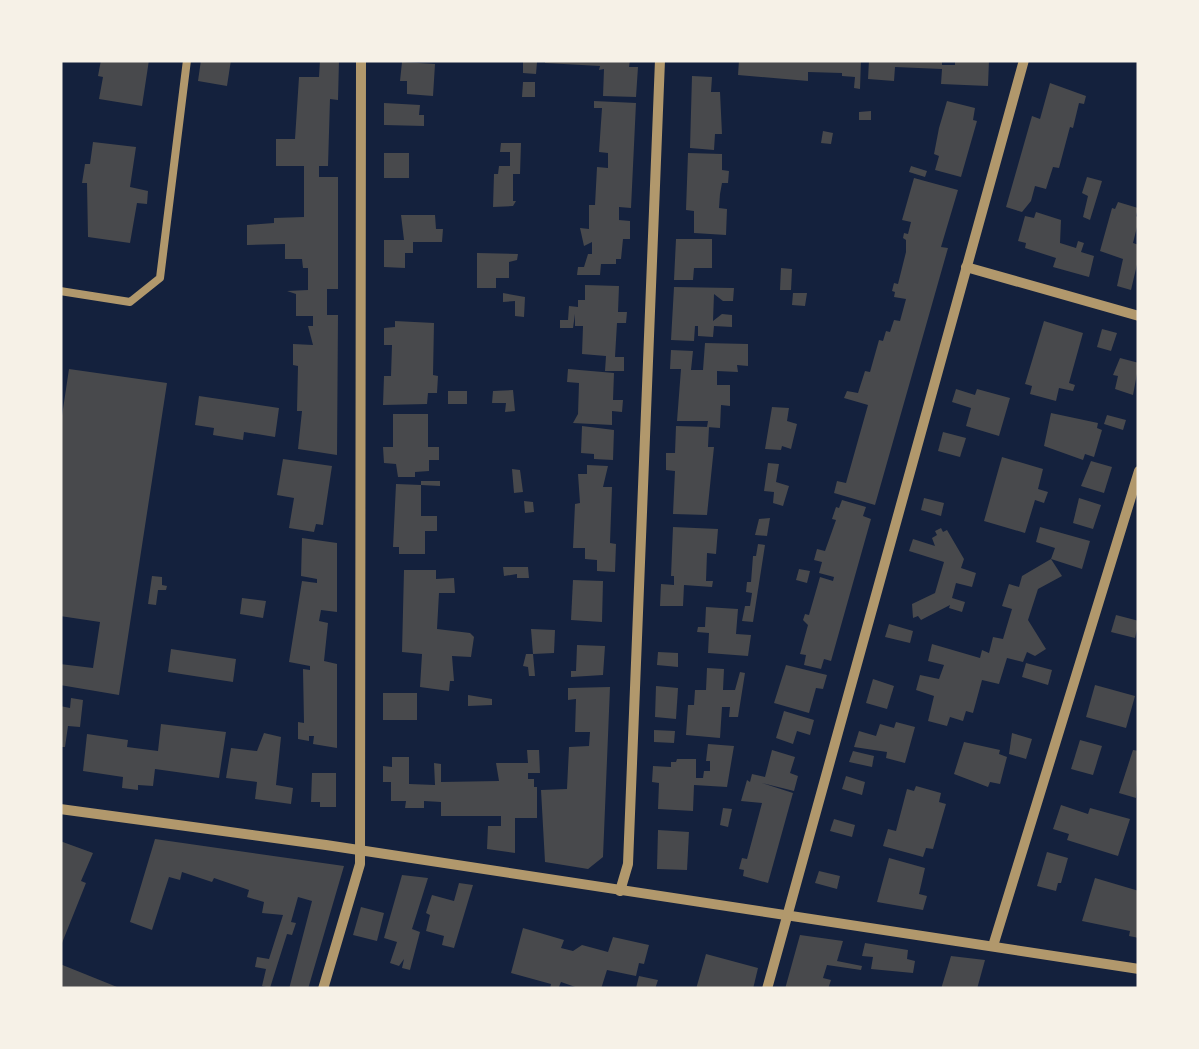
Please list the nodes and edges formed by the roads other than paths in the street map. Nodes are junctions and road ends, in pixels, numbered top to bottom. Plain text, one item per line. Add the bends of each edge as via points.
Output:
1 (188, 60) edge
2 (361, 60) edge
3 (660, 60) edge
4 (1024, 60) edge
5 (966, 267) junction
6 (60, 291) edge
7 (1139, 316) edge
8 (1139, 471) edge
9 (60, 809) edge
10 (360, 850) junction
11 (620, 891) junction
12 (789, 915) junction
13 (993, 946) junction
14 (1139, 969) edge
15 (323, 989) edge
16 (767, 989) edge

1 - 6 lane via 160,278 130,302
2 - 10 street
3 - 11 street via 628,864
4 - 5 street
5 - 7 street
5 - 12 street
8 - 13 street
9 - 10 street
10 - 11 street
10 - 15 street
11 - 12 street
12 - 13 street
12 - 16 street
13 - 14 street

